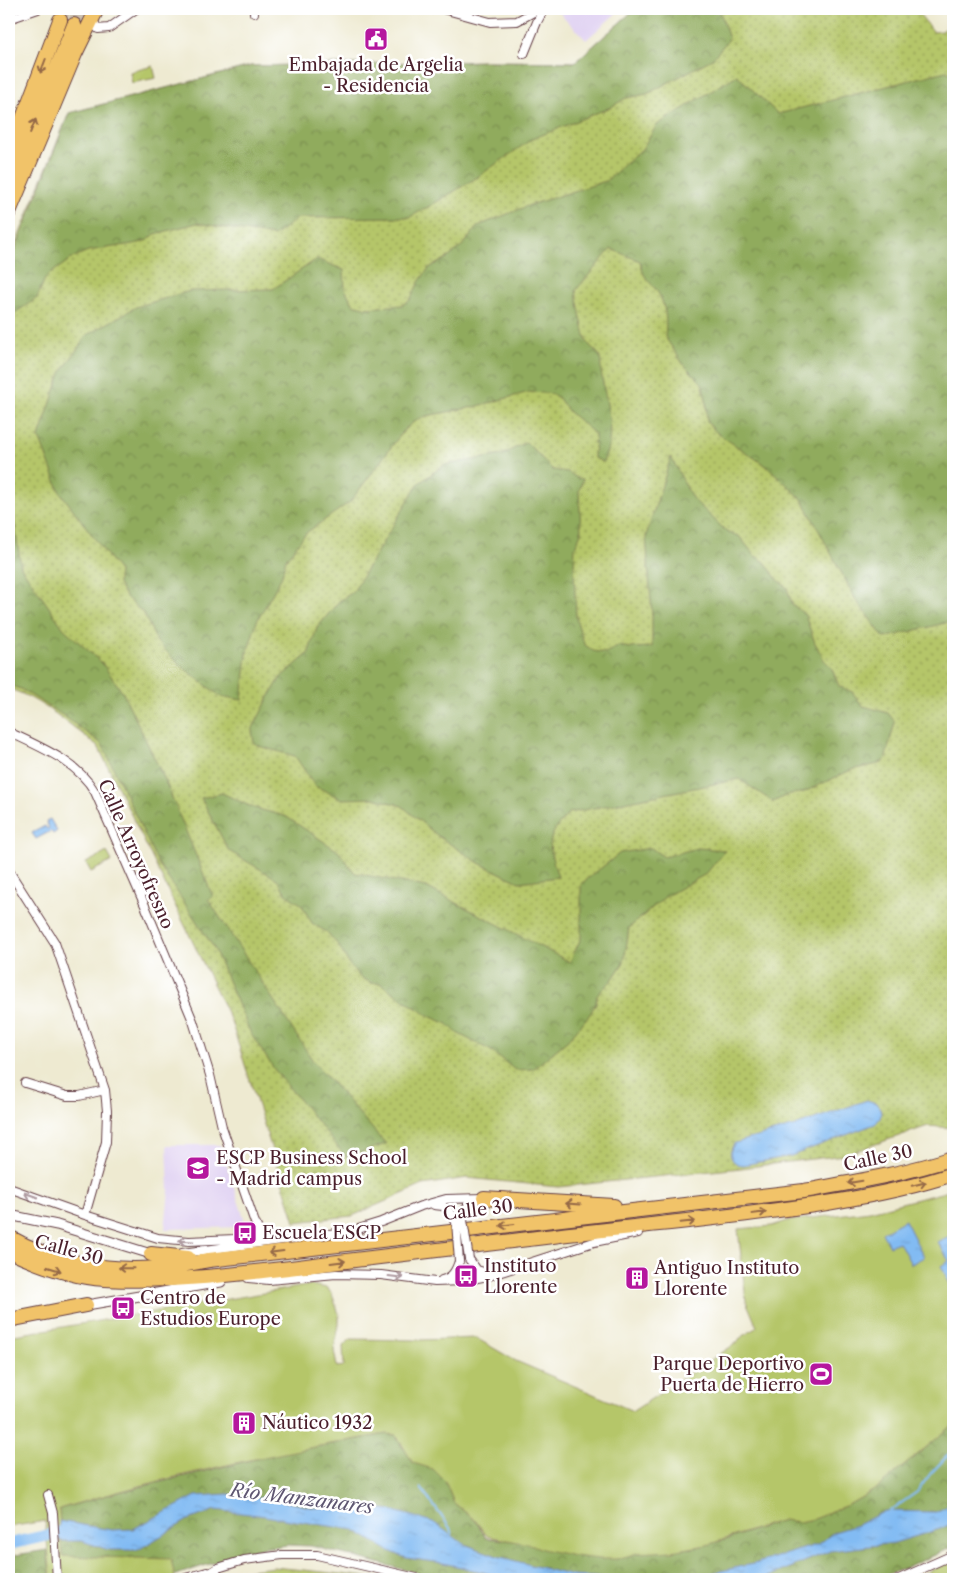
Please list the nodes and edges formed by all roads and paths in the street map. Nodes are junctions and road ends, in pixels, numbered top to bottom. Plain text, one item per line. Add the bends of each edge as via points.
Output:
1 (38, 9) edge
2 (136, 9) edge
3 (443, 9) edge
4 (539, 9) edge
5 (544, 9) edge
6 (95, 14) edge
7 (9, 18) edge
8 (524, 54) dead end
9 (9, 155) edge
10 (9, 188) edge
11 (9, 212) edge
12 (9, 732) edge
13 (9, 871) edge
14 (25, 1083) dead end
15 (105, 1090) junction
16 (953, 1158) edge
17 (953, 1174) edge
18 (9, 1188) edge
19 (484, 1198) junction
20 (709, 1202) junction
21 (421, 1206) junction
22 (9, 1215) edge
23 (85, 1215) junction
24 (665, 1224) junction
25 (638, 1232) joint
26 (257, 1236) junction
27 (9, 1237) edge
28 (235, 1239) junction
29 (276, 1240) junction
30 (9, 1250) edge
31 (193, 1252) junction
32 (151, 1254) junction
33 (209, 1260) junction
34 (273, 1270) junction
35 (492, 1274) junction
36 (248, 1278) junction
37 (435, 1282) junction
38 (86, 1305) joint
39 (9, 1318) edge
40 (48, 1495) dead end
41 (953, 1555) edge
42 (218, 1568) junction
43 (57, 1579) edge
44 (182, 1579) edge
45 (200, 1579) edge
46 (421, 1579) edge
47 (899, 1579) edge

1 - 7 street
2 - 6 street via 109,28 98,29
3 - 4 street via 490,22 517,20
5 - 8 street
6 - 11 highway
10 -> 9 highway via 67,23
12 - 26 street, Calle Arroyofresno via 61,759 88,781 98,801 193,1022
13 - 15 street via 55,943
14 - 15 street via 67,1096
15 - 23 street via 108,1110 106,1142
16 -> 20 highway, Calle 30 via 877,1179
24 -> 17 highway, Calle 30 via 798,1208 878,1194
23 -> 18 street
20 -> 19 highway via 682,1199 616,1206
19 - 21 street via 446,1200
19 - 35 street, bridge via 471,1203 464,1211 463,1220 469,1259 477,1270
20 -> 33 highway, Calle 30
21 - 29 street via 352,1230
21 - 37 street, bridge via 443,1206 452,1213 456,1222 457,1269 452,1276
22 - 32 street via 57,1225
28 -> 23 street via 189,1242 158,1238
24 - 25 highway
34 -> 24 highway, Calle 30
25 - 35 street via 594,1242
26 - 28 street
26 - 29 street
33 -> 27 highway, Calle 30 via 156,1268 104,1267 56,1257
28 - 31 street
29 - 31 street
30 -> 34 highway, Calle 30 via 53,1269 103,1279 156,1280
31 - 32 street
32 - 33 highway
34 - 36 highway
35 - 37 street via 463,1281
36 -> 37 street via 268,1280 336,1274
36 - 38 street
38 - 39 highway
40 - 43 street via 53,1514
41 - 47 street
42 - 44 street
42 - 45 street
42 - 46 street via 244,1560 282,1555 317,1555

